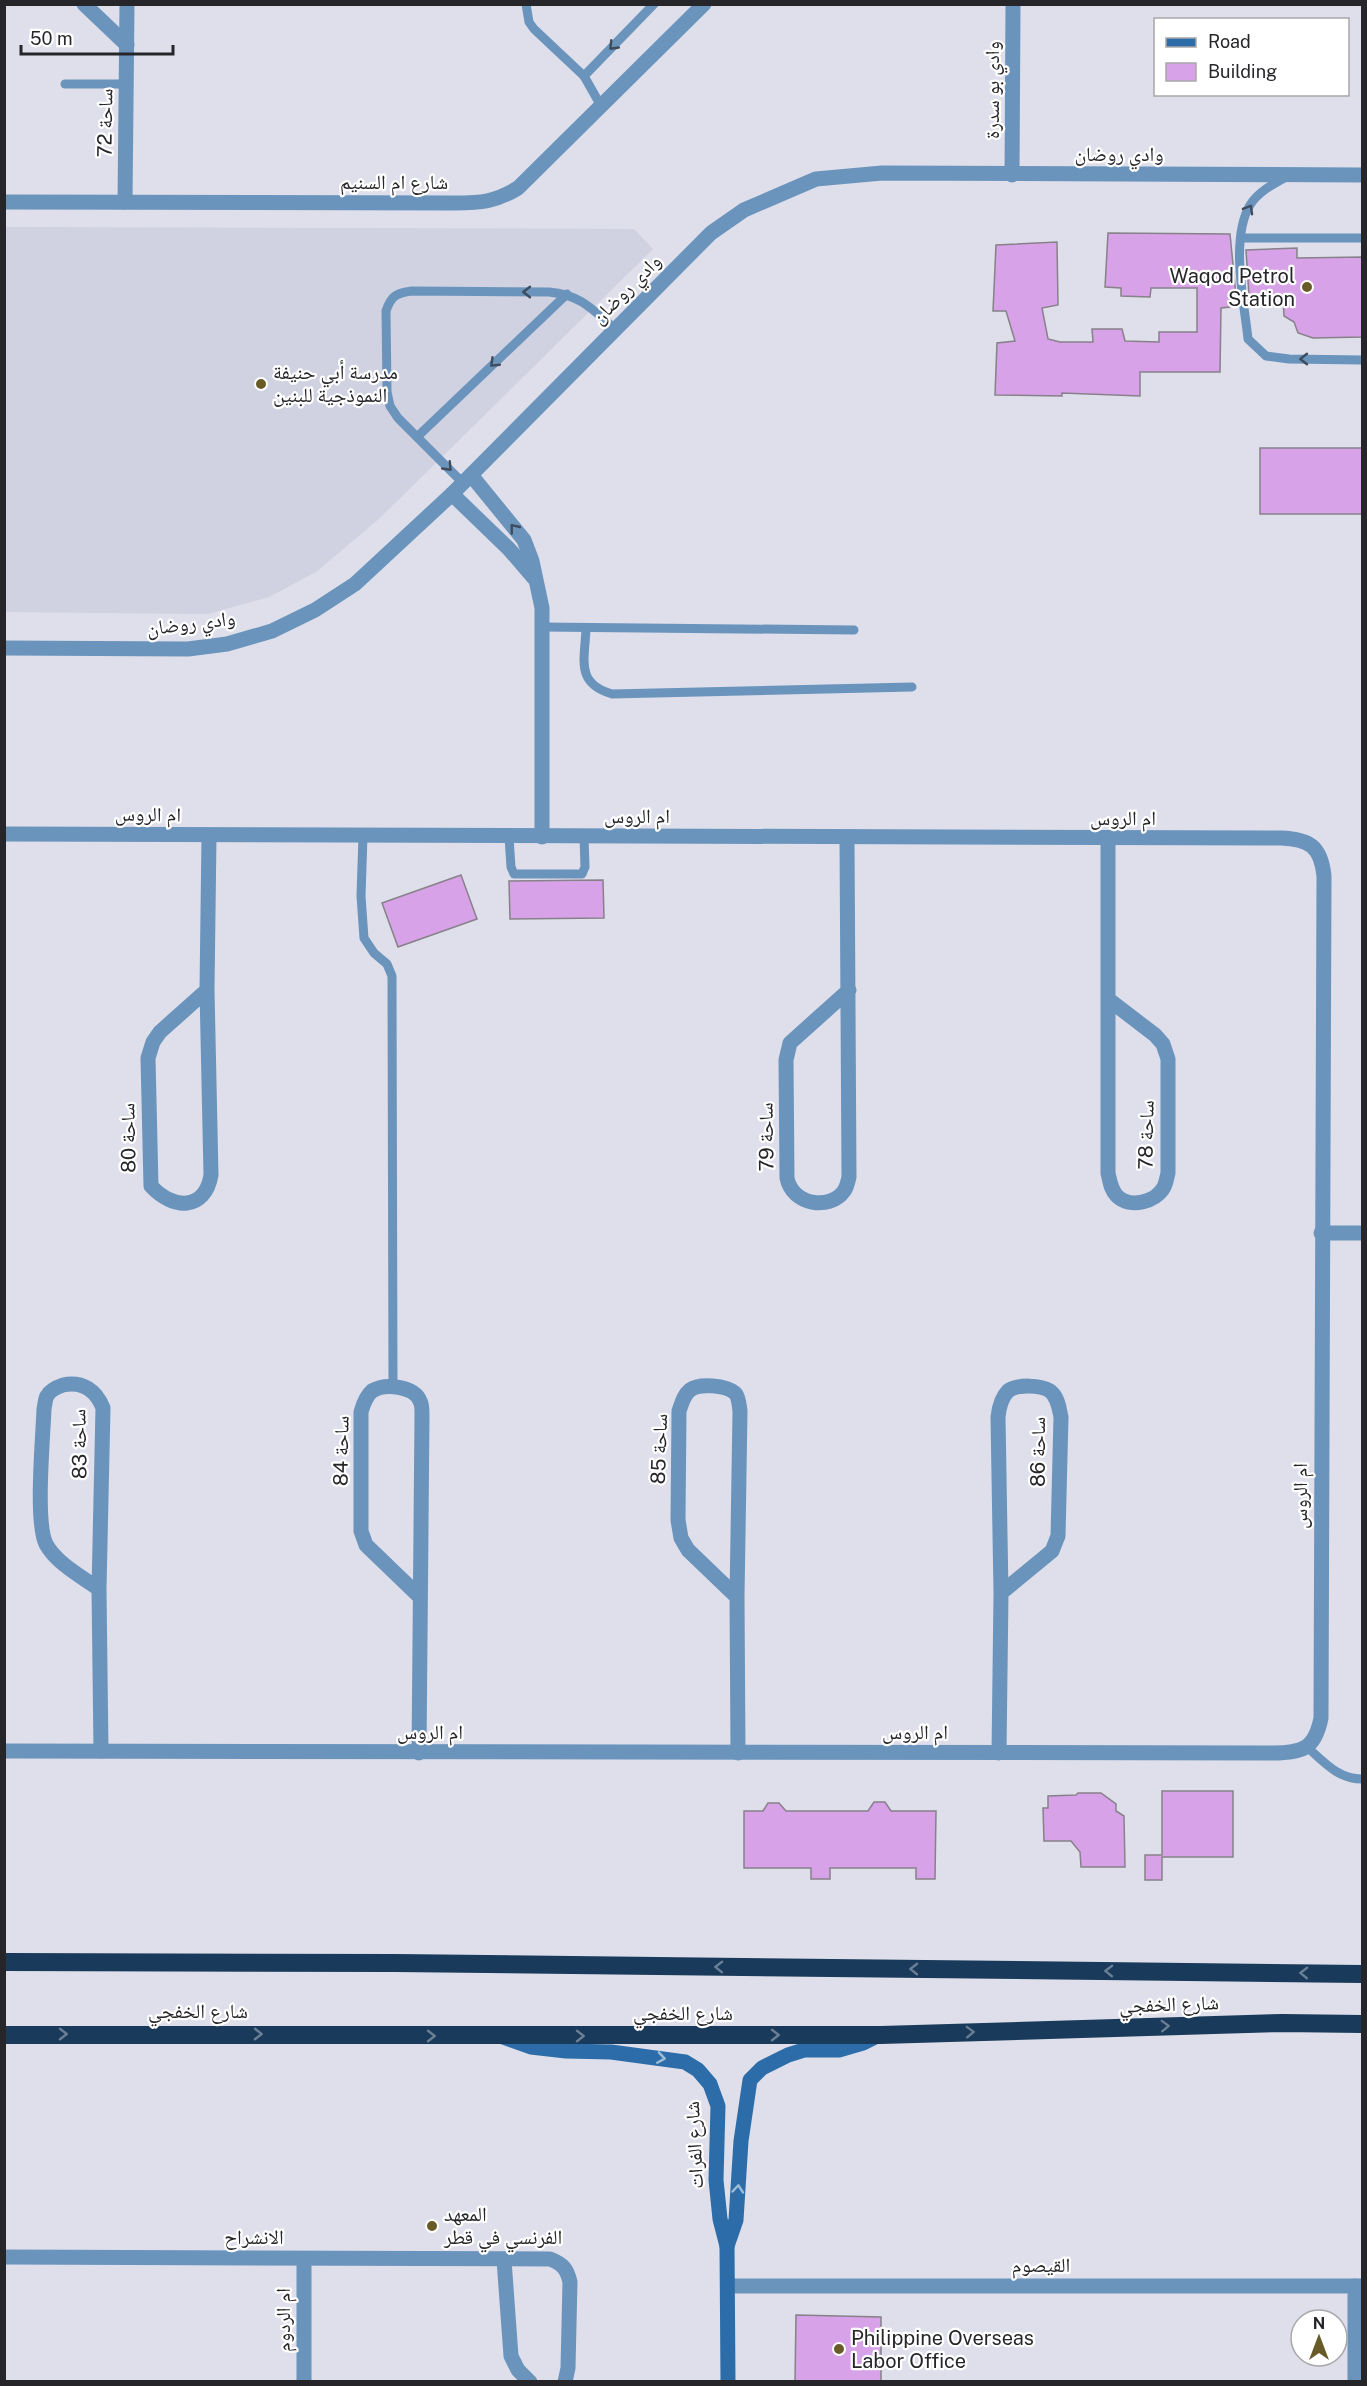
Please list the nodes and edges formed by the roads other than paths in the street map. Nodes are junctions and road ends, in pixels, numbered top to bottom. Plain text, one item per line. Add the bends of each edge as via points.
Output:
1 (84, 4) edge
2 (127, 4) edge
3 (526, 4) edge
4 (654, 4) edge
5 (704, 4) edge
6 (1013, 4) edge
7 (127, 45) junction
8 (584, 76) junction
9 (65, 84) dead end
10 (126, 84) junction
11 (601, 106) junction
12 (1012, 175) junction
13 (1291, 175) junction
14 (1362, 175) edge
15 (4, 202) edge
16 (125, 202) junction
17 (1240, 238) junction
18 (1362, 238) edge
19 (567, 294) junction
20 (615, 329) junction
21 (1362, 360) edge
22 (417, 437) junction
23 (462, 484) junction
24 (537, 581) junction
25 (542, 627) junction
26 (586, 628) junction
27 (854, 630) dead end
28 (4, 648) edge
29 (912, 687) dead end
30 (4, 834) edge
31 (209, 836) junction
32 (363, 836) junction
33 (509, 837) junction
34 (542, 837) junction
35 (584, 837) junction
36 (847, 838) junction
37 (1108, 839) junction
38 (207, 990) junction
39 (849, 990) junction
40 (1108, 999) junction
41 (1321, 1233) junction
42 (1362, 1233) edge
43 (393, 1388) junction
44 (99, 1589) junction
45 (1001, 1593) junction
46 (420, 1597) junction
47 (737, 1597) junction
48 (1307, 1747) junction
49 (101, 1750) junction
50 (4, 1751) edge
51 (419, 1753) junction
52 (738, 1753) junction
53 (999, 1753) junction
54 (1362, 1779) edge
55 (4, 1962) edge
56 (1362, 1974) edge
57 (1362, 2024) edge
58 (4, 2035) edge
59 (881, 2035) junction
60 (501, 2036) junction
61 (727, 2246) junction
62 (4, 2257) edge
63 (304, 2259) junction
64 (504, 2260) junction
65 (728, 2286) junction
66 (1359, 2286) edge
67 (304, 2382) edge
68 (530, 2382) edge
69 (565, 2382) edge
70 (728, 2382) edge
71 (1355, 2382) edge

1 - 7 street
2 - 7 street, ساحة 72
3 - 8 lane via 534,29
4 -> 8 lane
5 - 11 street, شارع ام السنيم
6 - 12 street, وادي بو سدرة
7 - 10 street, ساحة 72
8 - 11 lane
9 - 10 lane
10 - 16 street, ساحة 72
11 - 16 street, شارع ام السنيم via 518,188 490,202
12 - 13 street, وادي روضان
12 - 20 street, وادي روضان via 882,173 816,179 744,210 711,233
13 - 14 street, وادي روضان
17 -> 13 lane via 1251,203 1270,186
15 - 16 street, شارع ام السنيم
17 - 18 lane
21 -> 17 lane via 1266,356 1248,339
19 - 20 lane via 584,301
19 -> 22 lane
19 -> 22 lane via 412,291 390,299 386,311 387,392 390,406
20 - 23 street, وادي روضان
22 -> 23 lane
23 - 24 street
24 -> 23 street via 524,540
23 - 28 street, وادي روضان via 355,584 272,631 227,644 188,649
24 - 25 street
25 - 26 lane
25 - 34 street
26 - 27 lane
26 - 29 lane via 588,682 597,690 612,694
30 - 31 street, ام الروس
31 - 32 street, ام الروس
31 - 38 street, ساحة 80
32 - 33 street, ام الروس
32 - 43 lane via 364,938 387,964 392,976
33 - 34 street, ام الروس
33 - 35 lane via 514,874 582,874
34 - 35 street, ام الروس
35 - 36 street, ام الروس
36 - 37 street, ام الروس
36 - 39 street, ساحة 79
37 - 40 street, ساحة 78
37 - 41 street, ام الروس via 1297,839 1307,842 1319,854 1324,876
38 - 38 street, ساحة 80 via 160,1032 148,1058 151,1186 171,1202 192,1202 209,1187
39 - 39 street, ساحة 79 via 790,1043 786,1060 787,1178 797,1197 809,1202 838,1197 846,1190 849,1177
40 - 40 street, ساحة 78 via 1155,1035 1168,1059 1168,1173 1164,1187 1154,1198 1142,1203 1118,1197 1108,1173
41 - 42 street
41 - 48 street, ام الروس via 1321,1718 1318,1733
43 - 46 street via 413,1392 420,1401 422,1415
43 - 46 street, ساحة 84 via 373,1390 361,1412 361,1530 366,1545
44 - 44 street, ساحة 83 via 59,1560 46,1544 41,1523 44,1409 48,1395 70,1383 93,1392 103,1408
44 - 49 street, ساحة 83
45 - 45 street, ساحة 86 via 1052,1551 1058,1536 1061,1417 1051,1392 1036,1387 1009,1390 1000,1402
45 - 53 street, ساحة 86
46 - 51 street
47 - 47 street, ساحة 85 via 688,1550 678,1520 680,1411 683,1398 691,1389 704,1386 735,1392 738,1397
47 - 52 street, ساحة 85
48 - 53 street, ام الروس via 1289,1753
48 - 54 lane via 1337,1774
49 - 50 street, ام الروس
49 - 51 street, ام الروس
51 - 52 street, ام الروس
52 - 53 street, ام الروس
56 -> 55 highway, شارع الخفجي
59 -> 57 highway, شارع الخفجي
58 -> 60 highway, شارع الخفجي
60 -> 59 highway, شارع الخفجي
61 -> 59 street, شارع الفرات via 736,2220 750,2080 762,2068 788,2055 804,2050 839,2050
60 -> 61 street, شارع الفرات via 531,2047 650,2056 685,2062 698,2070 710,2084 718,2106 716,2180
61 - 65 street, شارع الفرات
62 - 63 street, الانشراح
63 - 64 street, الانشراح
63 - 67 street, ام الردوم
64 - 68 street via 511,2356
64 - 69 street, الانشراح via 550,2259 561,2263 568,2272
65 - 66 street, القيصوم
65 - 70 street, شارع الفرات
66 - 71 street, القيصوم

